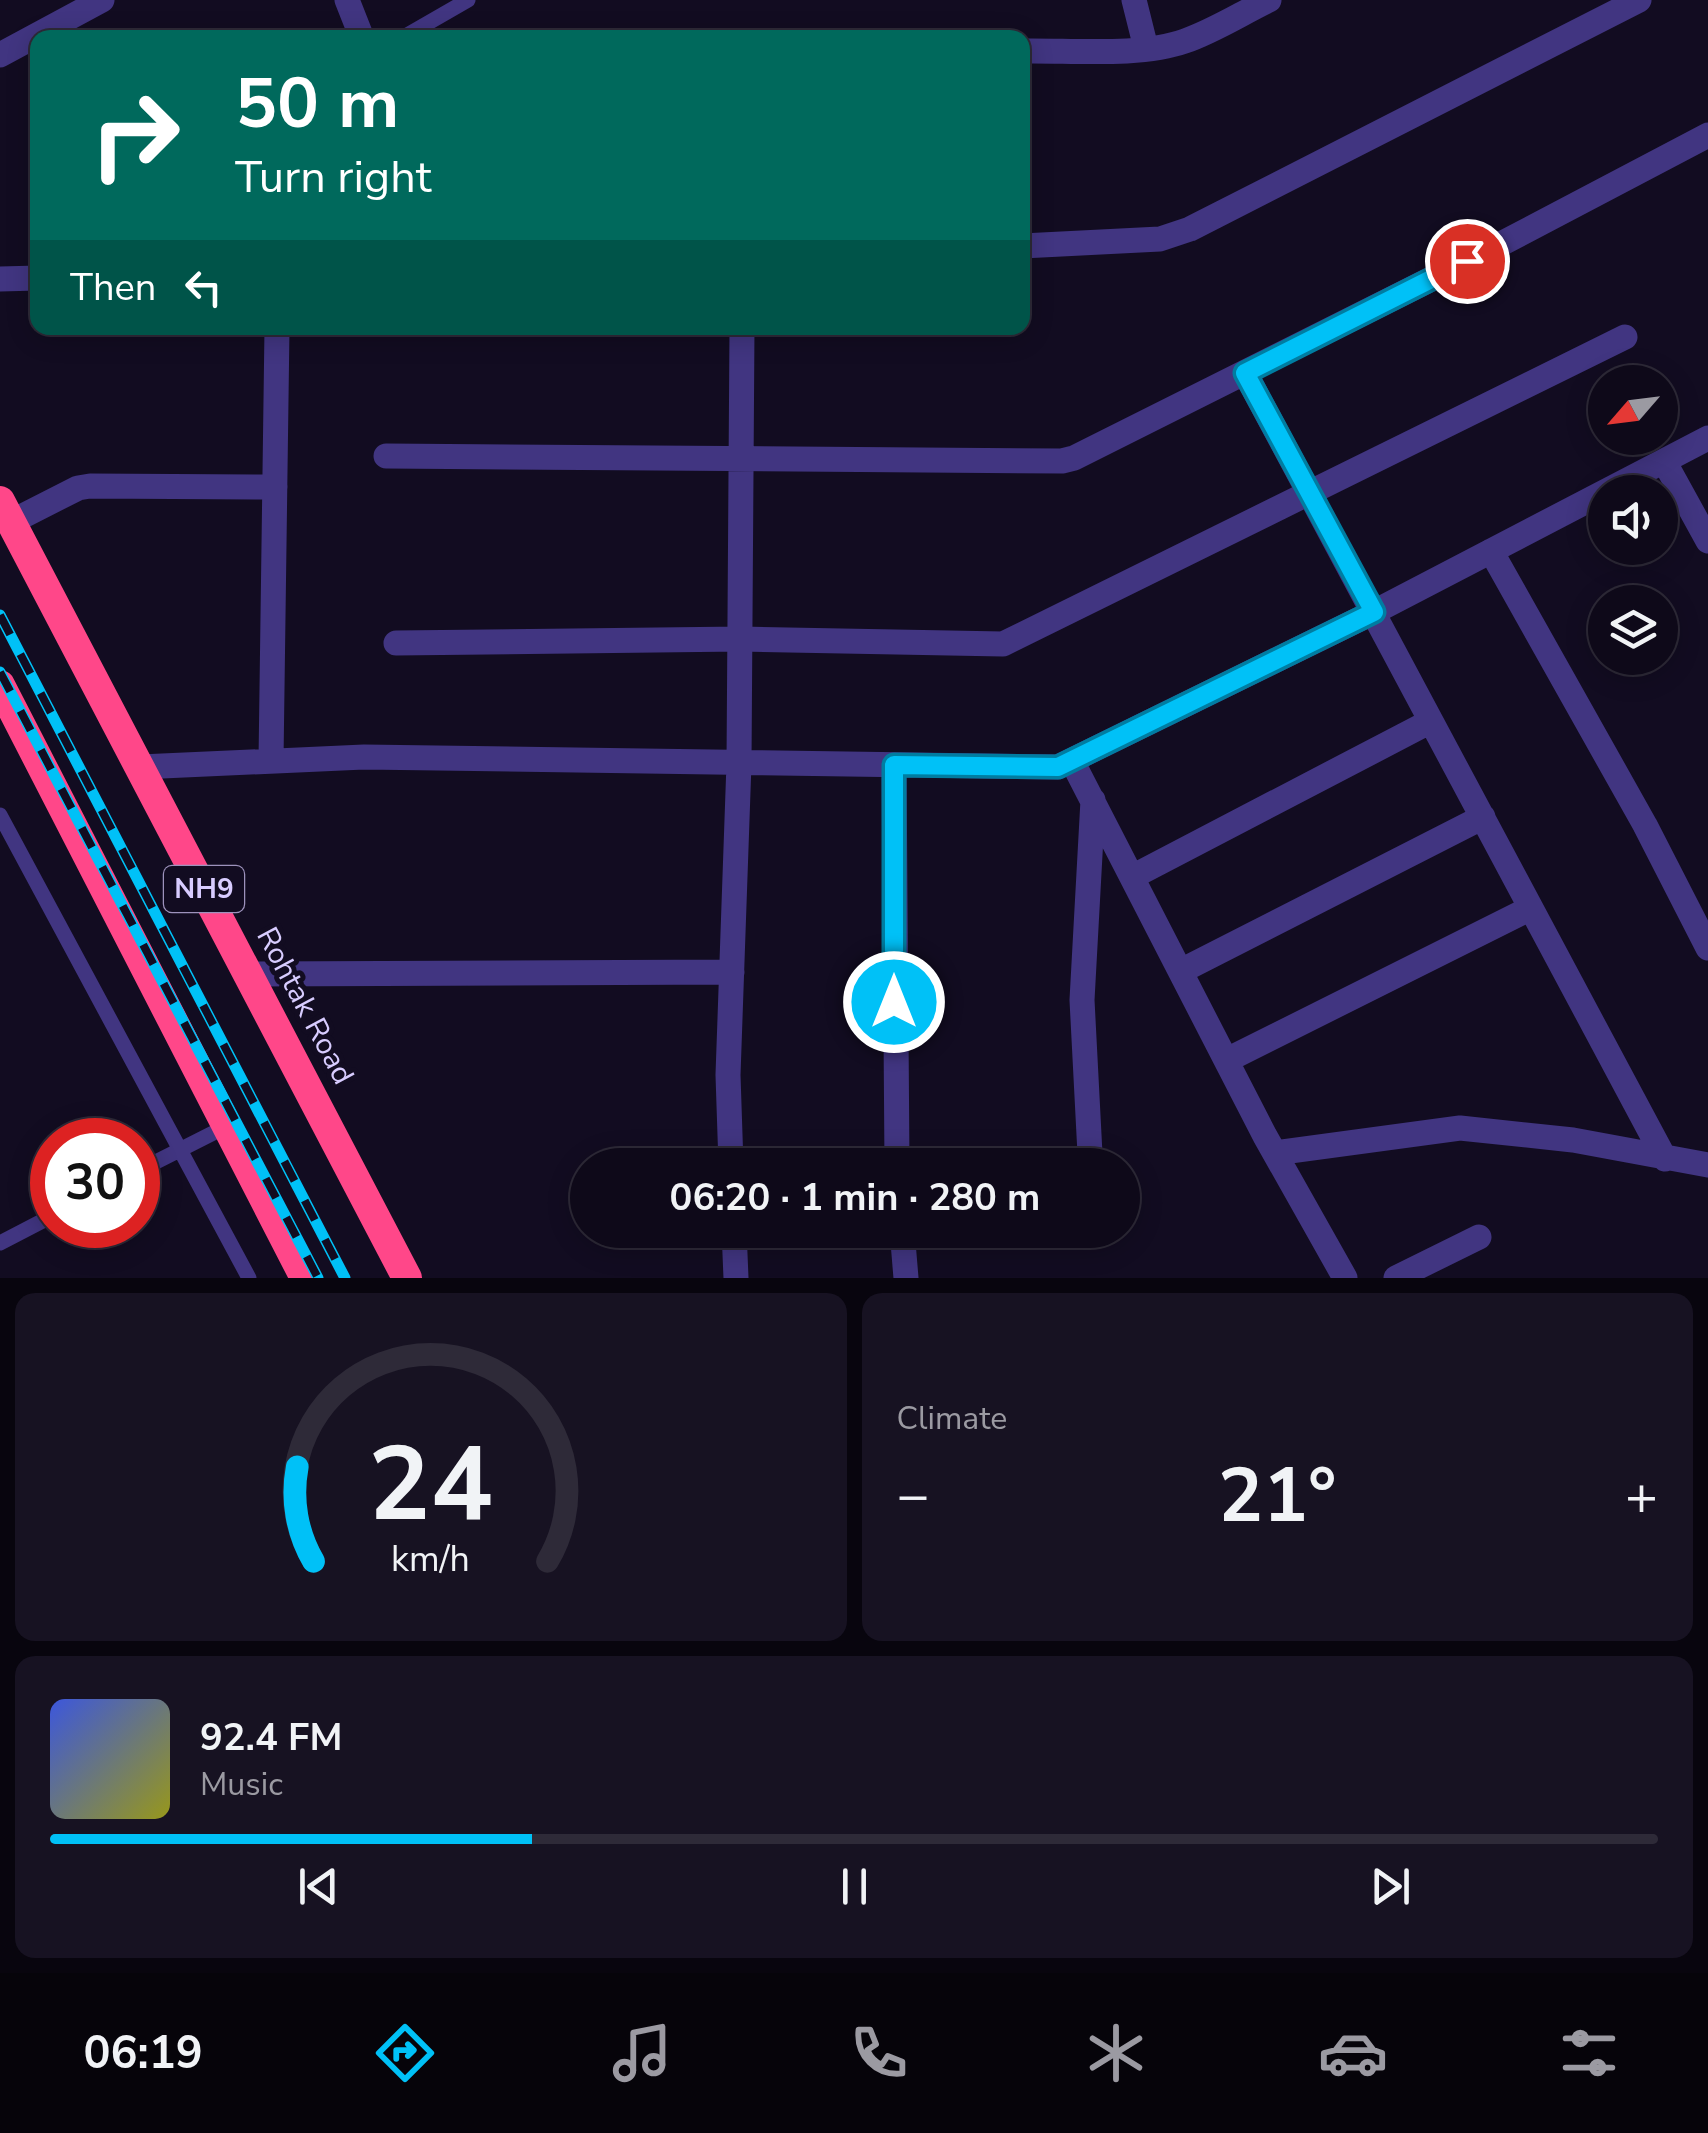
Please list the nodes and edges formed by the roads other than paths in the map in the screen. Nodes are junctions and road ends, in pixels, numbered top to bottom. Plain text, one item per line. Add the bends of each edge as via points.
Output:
1 (102, 0) edge
2 (347, 0) edge
3 (468, 0) edge
4 (1134, 0) edge
5 (1269, 0) edge
6 (1639, 0) edge
7 (46, 30) edge
8 (359, 30) edge
9 (416, 30) edge
10 (30, 39) edge
11 (1146, 48) junction
12 (1030, 50) edge
13 (0, 55) edge
14 (1708, 135) edge
15 (1030, 246) edge
16 (30, 278) edge
17 (0, 279) edge
18 (278, 335) edge
19 (742, 335) edge
20 (1626, 337) dead end
21 (1245, 373) junction
22 (1708, 438) edge
23 (386, 456) dead end
24 (742, 459) junction
25 (1664, 462) junction
26 (275, 487) junction
27 (1307, 494) junction
28 (5, 511) edge
29 (1708, 541) edge
30 (1490, 551) junction
31 (1374, 612) junction
32 (741, 639) junction
33 (396, 643) dead end
34 (0, 685) edge
35 (1431, 721) junction
36 (271, 761) junction
37 (1072, 761) junction
38 (739, 762) junction
39 (894, 765) junction
40 (140, 768) junction
41 (1093, 800) junction
42 (0, 815) edge
43 (1483, 818) junction
44 (1132, 877) junction
45 (1531, 908) junction
46 (1708, 948) edge
47 (732, 972) junction
48 (1180, 972) junction
49 (248, 974) junction
50 (1227, 1060) junction
51 (227, 1126) junction
52 (731, 1148) edge
53 (898, 1148) edge
54 (1090, 1148) edge
55 (180, 1150) junction
56 (1275, 1153) junction
57 (1665, 1159) junction
58 (160, 1160) edge
59 (1708, 1165) edge
60 (30, 1227) edge
61 (1479, 1236) dead end
62 (0, 1243) edge
63 (735, 1248) edge
64 (904, 1248) edge
65 (249, 1278) edge
66 (306, 1278) edge
67 (407, 1278) edge
68 (736, 1278) edge
69 (906, 1278) edge
70 (1345, 1278) edge
71 (1396, 1278) edge

1 - 7 street
2 - 8 street
3 - 9 lane
4 - 11 street
5 - 11 street via 1185,41
6 - 15 street via 1190,230 1160,239
10 - 13 street
11 - 12 street
14 - 21 street
16 - 17 street
18 - 26 street
19 - 24 street
20 - 27 street
21 - 24 street via 1074,458
21 - 27 street
22 - 25 street
23 - 24 street
24 - 32 street
25 - 29 street
25 - 30 street
26 - 28 street via 90,486
26 - 36 street
27 - 31 street
27 - 32 street via 1003,644
28 - 40 highway, Rohtak Road / NH9
30 - 31 street
30 - 46 street
31 - 35 street
31 - 37 street
32 - 33 street
32 - 38 street
34 - 51 highway, NH9
35 - 43 street
35 - 44 street
36 - 38 street
36 - 40 street
37 - 39 street via 1048,768
37 - 41 street
38 - 39 street
38 - 47 street
39 - 53 street
40 - 49 highway, Rohtak Road / NH9
41 - 44 street
41 - 54 street via 1082,1000
42 - 55 lane
43 - 45 street
43 - 48 street
44 - 48 street
45 - 50 street
45 - 57 street
47 - 49 street
47 - 52 street
48 - 50 street
49 - 67 highway, Rohtak Road / NH9
50 - 56 street
51 - 55 lane
51 - 66 highway, NH9
55 - 58 lane
55 - 65 lane
56 - 57 street via 1460,1128 1574,1140
56 - 70 street
57 - 59 street
60 - 62 lane
61 - 71 street
63 - 68 street
64 - 69 street

